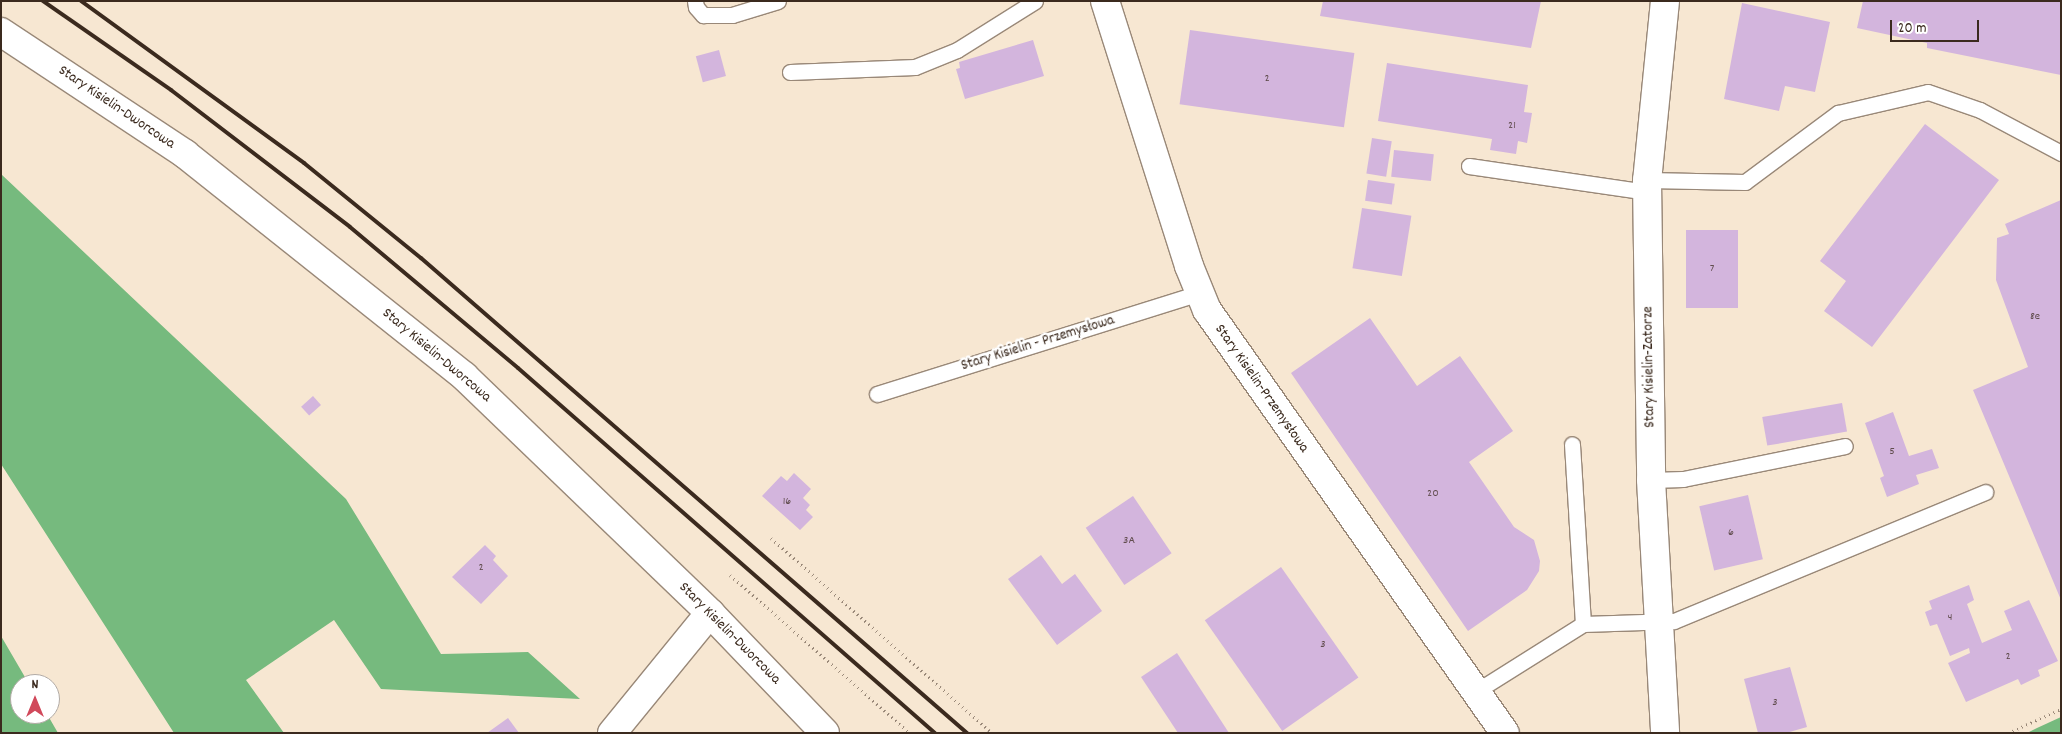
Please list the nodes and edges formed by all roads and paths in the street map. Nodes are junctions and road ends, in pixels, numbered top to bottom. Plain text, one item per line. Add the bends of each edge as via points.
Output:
1 (695, 1) edge
2 (778, 1) edge
3 (1035, 1) edge
4 (1105, 1) edge
5 (1665, 1) edge
6 (1, 32) edge
7 (790, 72) dead end
8 (2061, 153) edge
9 (1469, 166) dead end
10 (1648, 186) junction
11 (1199, 293) junction
12 (877, 394) dead end
13 (1572, 444) dead end
14 (1845, 446) dead end
15 (1651, 480) junction
16 (1985, 492) dead end
17 (771, 538) dead end
18 (730, 575) dead end
19 (710, 613) junction
20 (1659, 622) junction
21 (1583, 624) junction
22 (1475, 692) junction
23 (2061, 709) edge
24 (612, 733) edge
25 (826, 733) edge
26 (910, 733) edge
27 (992, 733) edge
28 (1505, 733) edge
29 (1665, 733) edge
30 (2008, 733) edge

1 - 2 lane via 703,15 732,15
3 - 7 lane via 957,50 915,68
4 - 11 street, Stary Kisielin-Przemysłowa
5 - 10 street, Stary Kisielin-Zatorze
6 - 19 street, Stary Kisielin-Dworcowa via 185,154 464,376
8 - 10 lane via 1980,110 1928,92 1838,113 1745,182
9 - 10 lane
10 - 15 street, Stary Kisielin-Zatorze
11 - 12 lane, Stary Kisielin - Przemysłowa
11 - 22 street, Stary Kisielin-Przemysłowa via 1223,335
13 - 21 lane
14 - 15 lane via 1683,478
15 - 20 street, Stary Kisielin-Zatorze
16 - 20 lane via 1674,621
17 - 27 path
18 - 26 path
19 - 24 street
19 - 25 street, Stary Kisielin-Dworcowa
20 - 21 lane
20 - 29 street, Stary Kisielin-Zatorze
21 - 22 lane
22 - 28 street, Stary Kisielin-Przemysłowa
23 - 30 path

